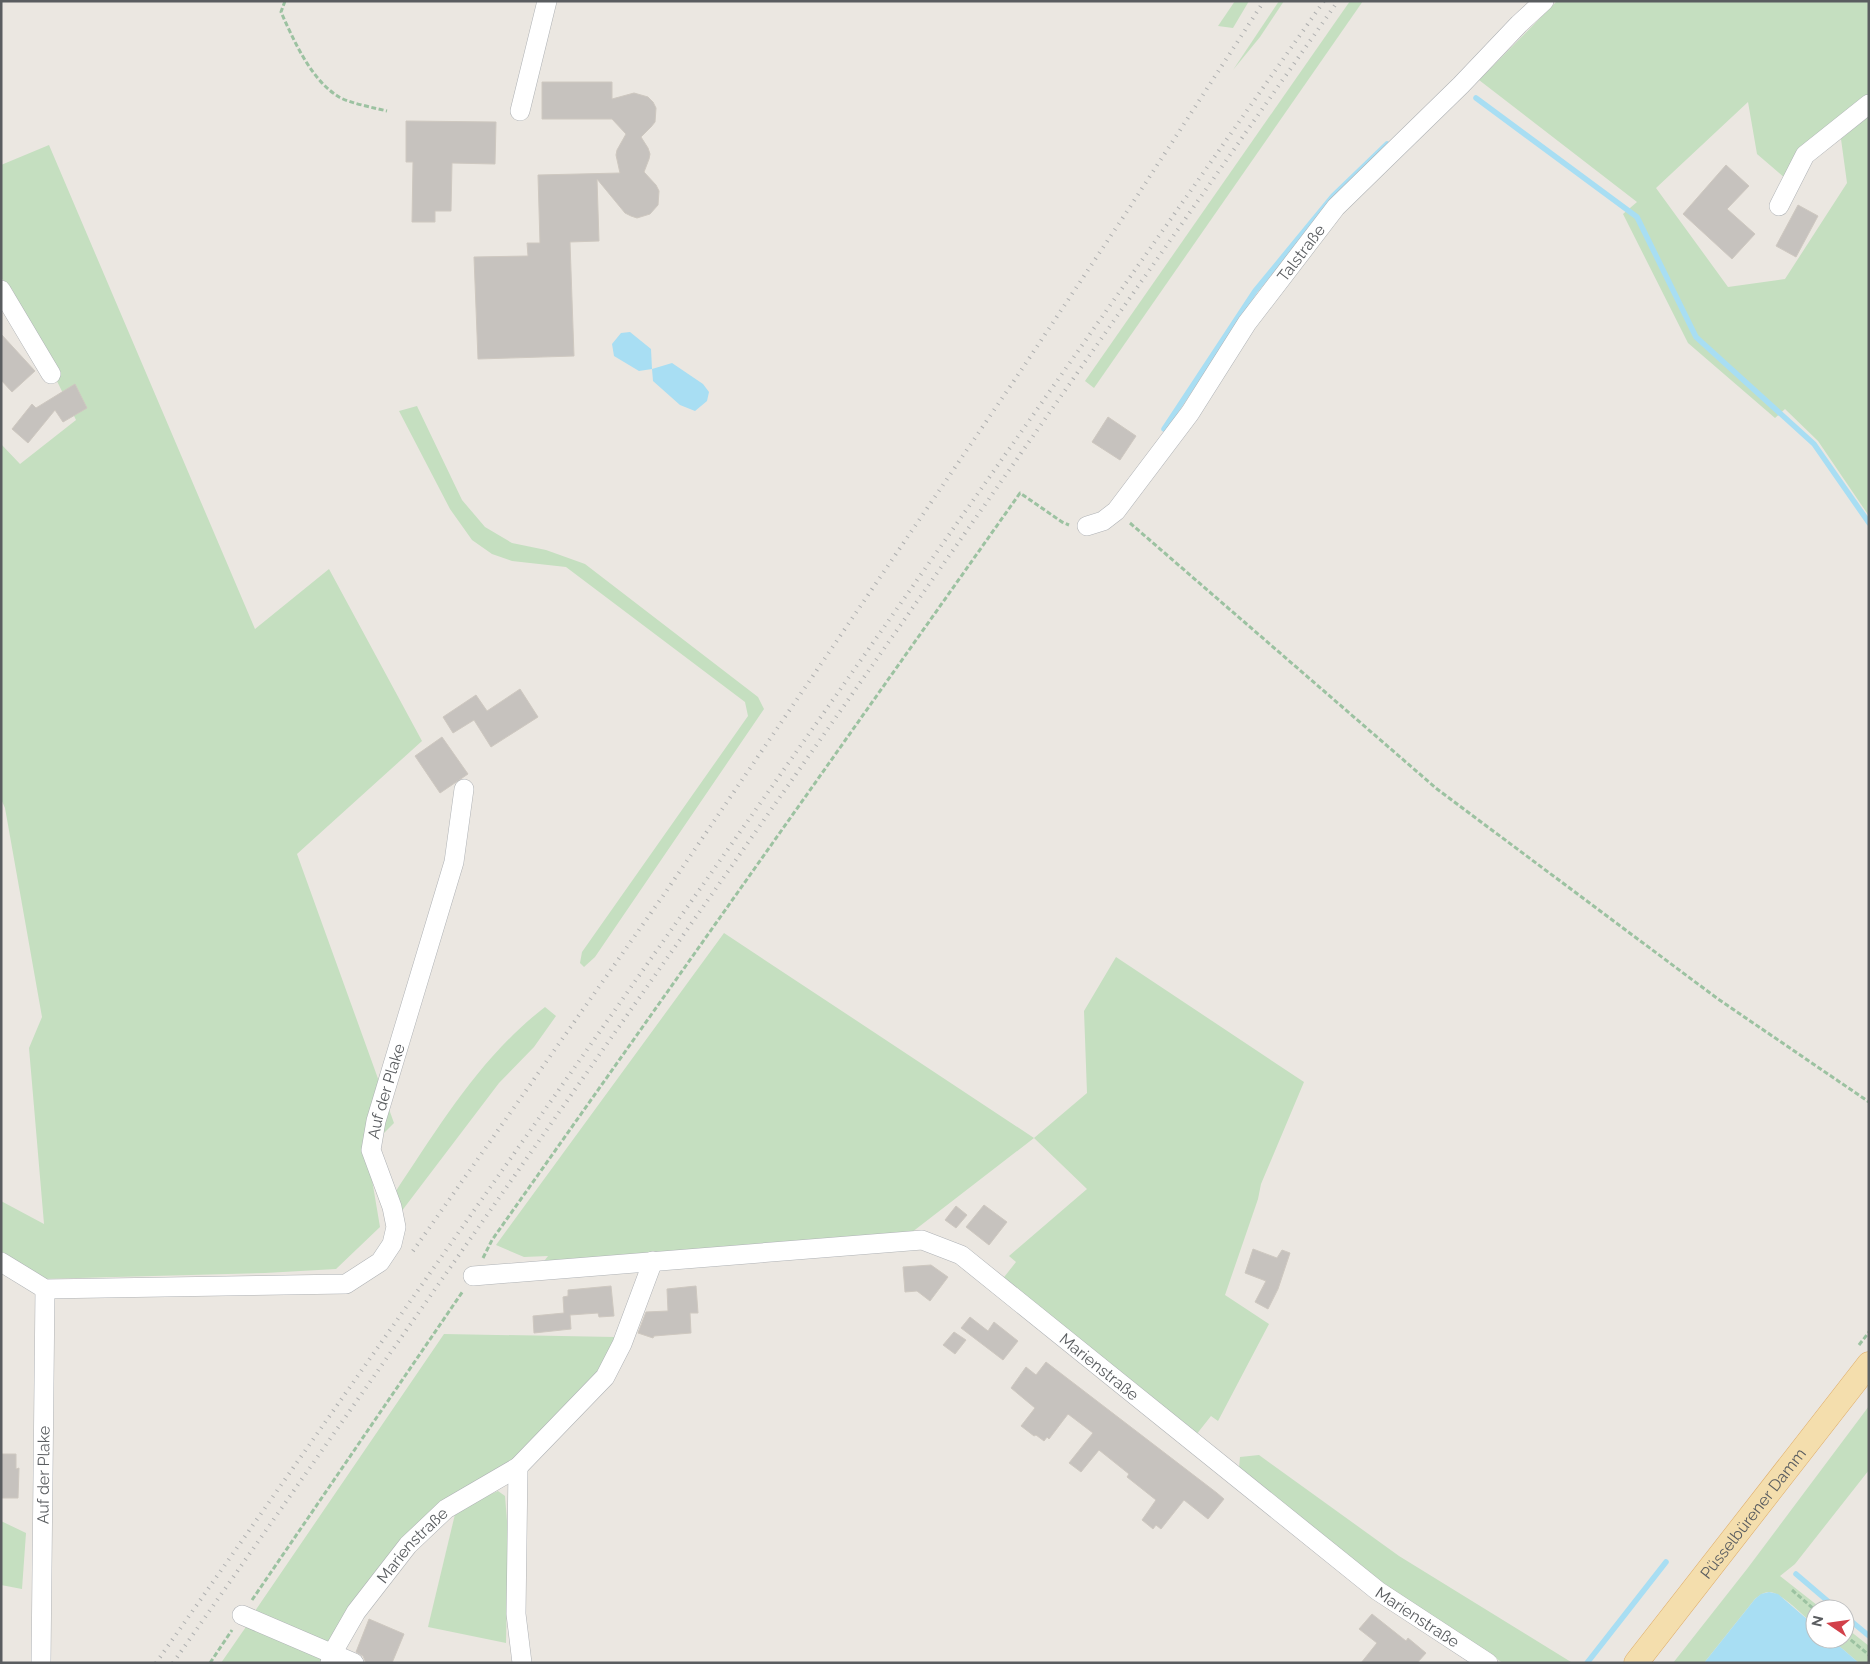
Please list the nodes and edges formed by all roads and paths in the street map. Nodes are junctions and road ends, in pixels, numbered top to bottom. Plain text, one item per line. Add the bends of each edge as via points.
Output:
1 (285, 1) edge
2 (547, 1) edge
3 (1544, 1) edge
4 (1869, 104) edge
5 (520, 111) dead end
6 (387, 112) dead end
7 (1779, 206) dead end
8 (1, 290) edge
9 (51, 374) dead end
10 (1116, 511) junction
11 (1087, 526) joint
12 (464, 789) dead end
13 (1869, 1102) edge
14 (654, 1261) junction
15 (1, 1262) edge
16 (473, 1276) junction
17 (45, 1289) junction
18 (1869, 1364) edge
19 (518, 1467) junction
20 (1792, 1590) dead end
21 (1805, 1601) edge
22 (242, 1615) junction
23 (1855, 1643) edge
24 (1869, 1655) edge
25 (331, 1658) edge
26 (41, 1663) edge
27 (210, 1663) edge
28 (354, 1663) edge
29 (522, 1663) edge
30 (1488, 1663) edge
31 (1636, 1663) edge

1 - 6 path via 281,12 295,45 316,76 340,97
2 - 5 street
3 - 10 street, Talstraße via 1336,207 1247,323 1190,414
4 - 7 street via 1805,155
8 - 9 street
10 - 11 street, Talstraße via 1103,521
10 - 13 path via 1437,790 1718,999
11 - 16 path via 1062,522 1020,493 492,1240
12 - 17 street, Auf der Plake via 454,862 376,1121 371,1150 396,1227 392,1244 380,1262 346,1284
14 - 16 street, Marienstraße
14 - 19 street, Marienstraße via 622,1344 605,1377
14 - 30 street, Marienstraße via 922,1240 962,1255 1378,1591
15 - 17 street
16 - 22 path
17 - 26 street, Auf der Plake
18 - 31 main road, Püsselbürener Damm
19 - 25 street, Marienstraße via 446,1509 408,1545 356,1612
19 - 29 street via 516,1614
20 - 21 path
22 - 25 street
22 - 27 path
23 - 24 path
25 - 28 street

